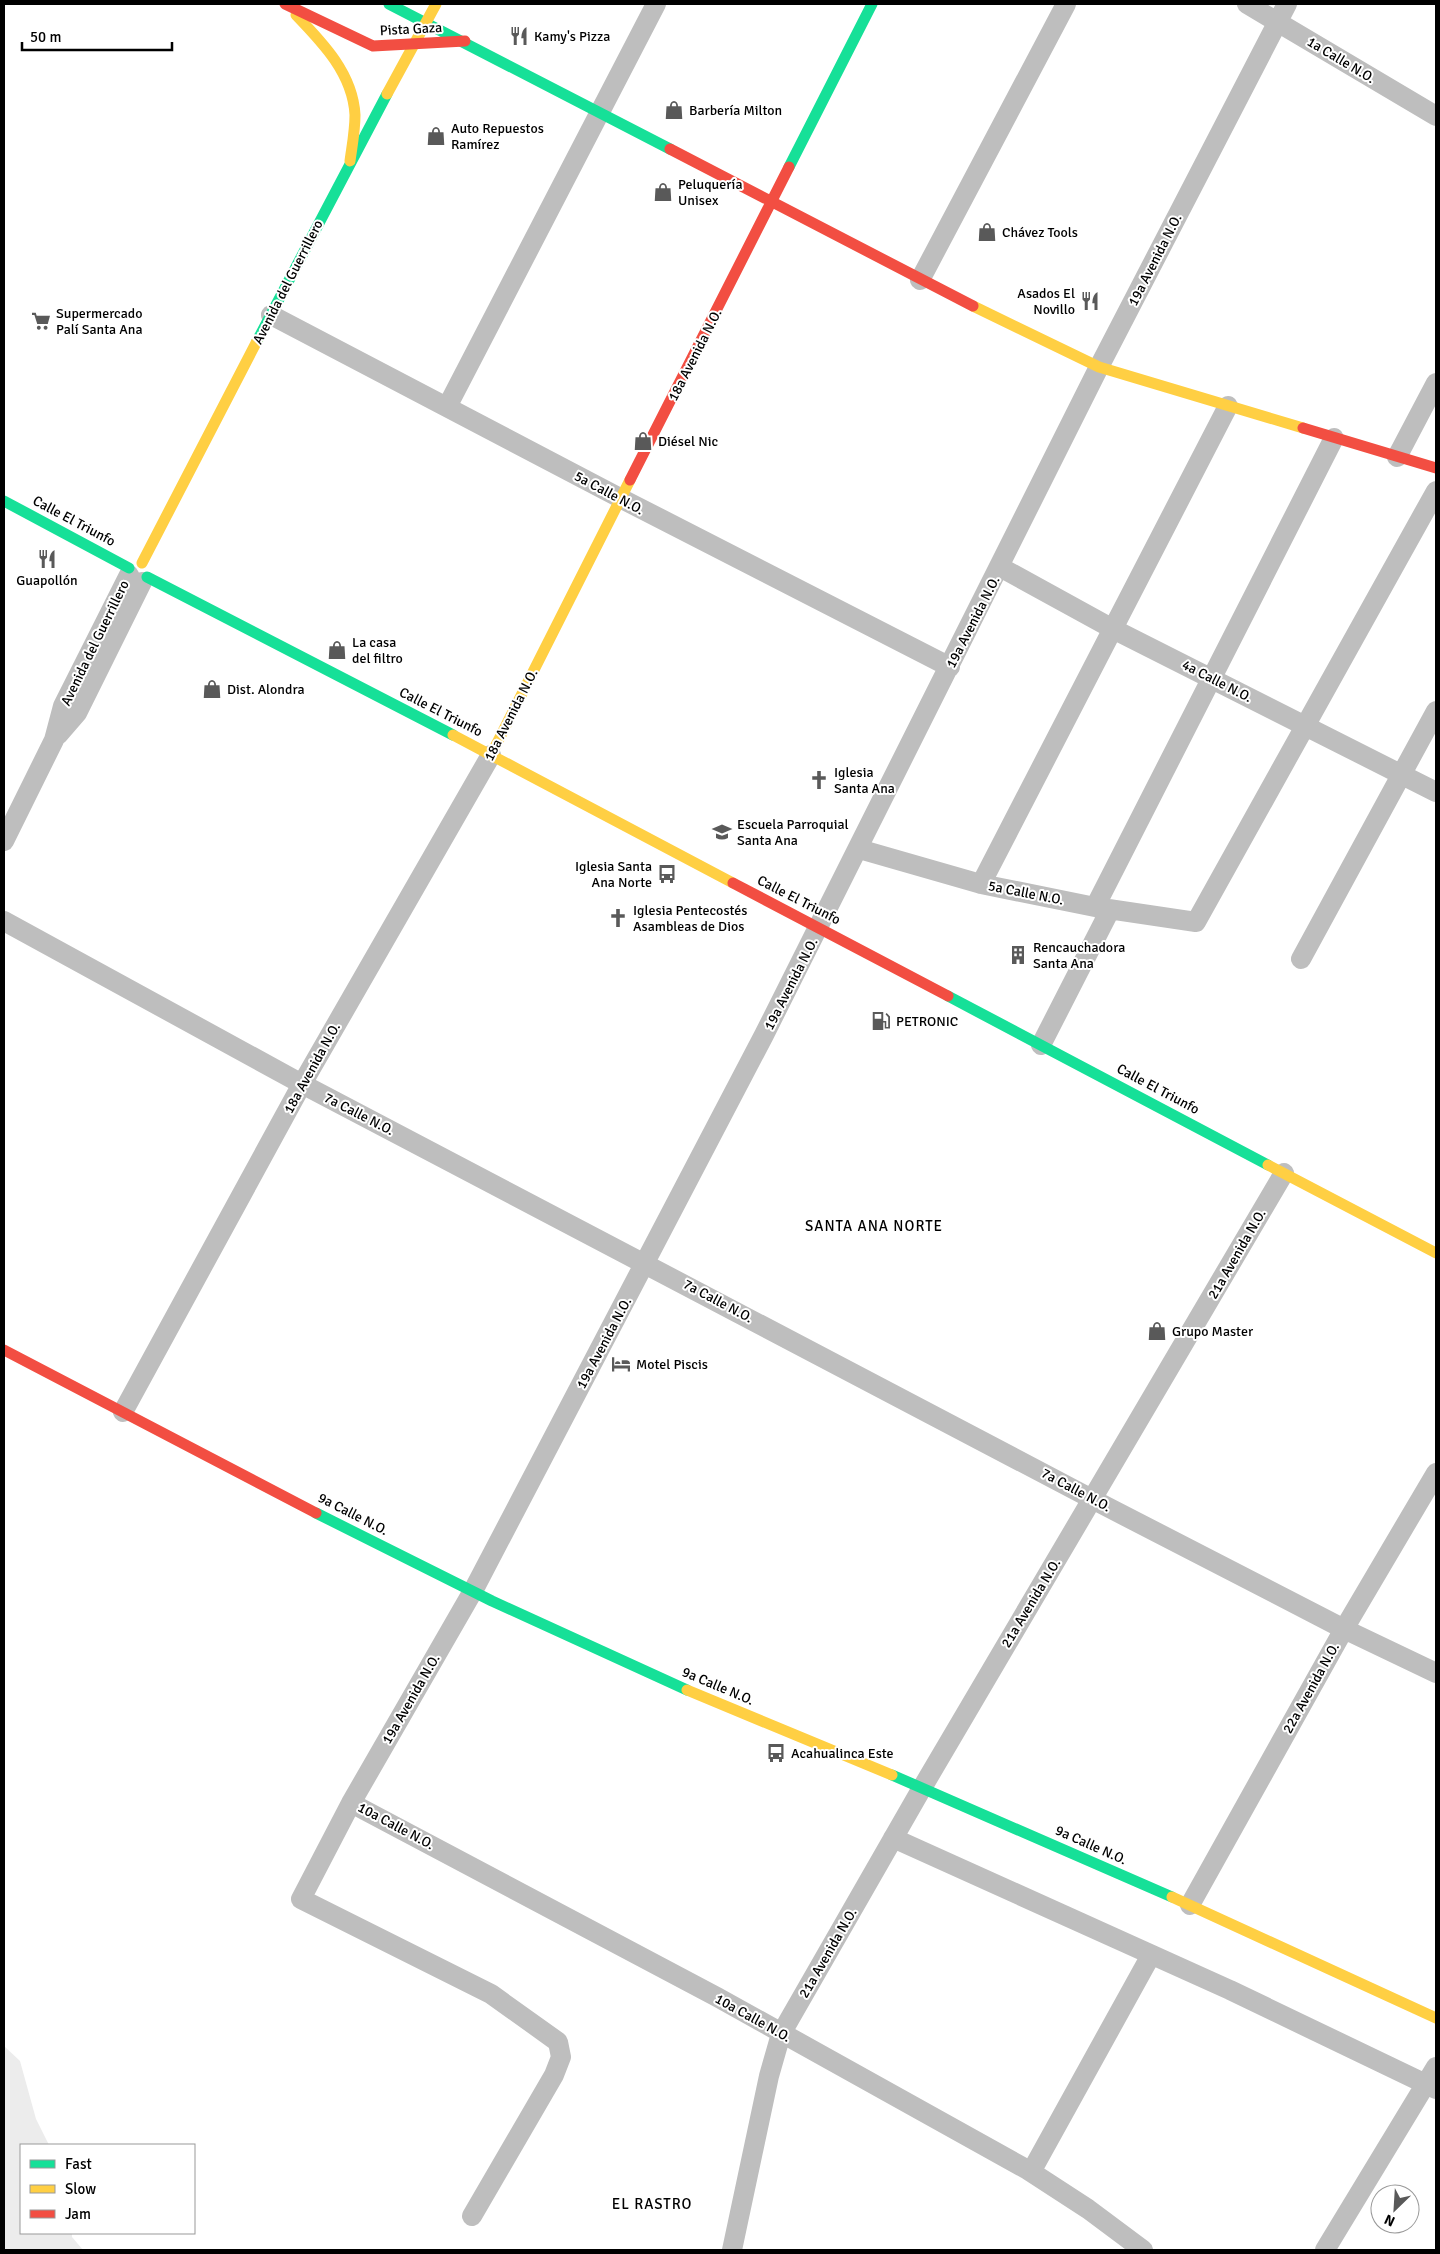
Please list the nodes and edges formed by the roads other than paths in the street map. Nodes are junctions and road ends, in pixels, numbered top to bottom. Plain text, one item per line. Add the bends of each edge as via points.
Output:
1 (284, 4) edge
2 (389, 4) edge
3 (436, 4) edge
4 (656, 4) edge
5 (872, 4) edge
6 (1066, 4) edge
7 (1247, 4) edge
8 (1287, 4) edge
9 (426, 22) junction
10 (1277, 22) junction
11 (465, 41) junction
12 (413, 46) junction
13 (600, 112) junction
14 (1436, 116) edge
15 (350, 161) junction
16 (772, 204) junction
17 (920, 280) junction
18 (271, 315) junction
19 (1100, 367) junction
20 (1436, 383) edge
21 (1228, 406) junction
22 (447, 407) junction
23 (1334, 438) junction
24 (1397, 457) junction
25 (1436, 468) edge
26 (1436, 491) edge
27 (622, 499) junction
28 (4, 500) edge
29 (1000, 567) junction
30 (138, 573) junction
31 (1113, 628) junction
32 (950, 667) junction
33 (1212, 679) junction
34 (1436, 711) edge
35 (1306, 726) junction
36 (491, 755) junction
37 (1402, 774) junction
38 (1436, 792) edge
39 (4, 841) edge
40 (859, 849) junction
41 (981, 884) junction
42 (1102, 908) junction
43 (4, 921) edge
44 (820, 928) junction
45 (1301, 959) dead end
46 (1041, 1045) junction
47 (302, 1084) junction
48 (1284, 1173) junction
49 (1436, 1253) edge
50 (645, 1263) junction
51 (4, 1350) edge
52 (123, 1412) junction
53 (1436, 1473) edge
54 (1092, 1499) junction
55 (473, 1591) junction
56 (1344, 1629) junction
57 (1436, 1673) edge
58 (922, 1788) junction
59 (351, 1803) junction
60 (894, 1838) junction
61 (1190, 1905) junction
62 (1151, 1955) junction
63 (1436, 2018) edge
64 (781, 2034) junction
65 (1433, 2080) edge
66 (1031, 2172) junction
67 (472, 2216) dead end
68 (732, 2250) edge
69 (1143, 2250) edge
70 (1325, 2250) edge

1 - 12 main road, Pista Gaza via 373,46
1 - 15 main road via 326,47 351,92 355,121
2 - 9 main road, Pista Gaza
3 - 9 main road, Avenida del Guerrillero
4 - 13 street
5 - 16 main road, 18a Avenida N.O.
6 - 17 street
7 - 10 street, 1a Calle N.O.
8 - 10 street, 19a Avenida N.O.
9 - 11 main road, Pista Gaza
9 - 12 main road, Avenida del Guerrillero
10 - 14 street, 1a Calle N.O.
10 - 19 street, 19a Avenida N.O.
11 - 12 main road, Pista Gaza
11 - 13 main road
12 - 15 main road, Avenida del Guerrillero
13 - 16 main road
13 - 22 street
15 - 18 main road, Avenida del Guerrillero
16 - 17 main road
16 - 27 main road, 18a Avenida N.O.
17 - 19 main road
18 - 22 street, 5a Calle N.O.
18 - 30 main road, Avenida del Guerrillero
19 - 21 main road
19 - 29 street, 19a Avenida N.O.
20 - 24 street
21 - 23 main road
21 - 31 street
22 - 27 street, 5a Calle N.O.
23 - 24 main road
23 - 33 street
24 - 25 main road
26 - 35 street
27 - 32 street, 5a Calle N.O.
27 - 36 main road, 18a Avenida N.O.
28 - 30 main road, Calle El Triunfo
29 - 31 street, 4a Calle N.O.
29 - 32 street, 19a Avenida N.O.
30 - 36 main road, Calle El Triunfo
30 - 39 street, Avenida del Guerrillero via 63,706 54,740
31 - 33 street, 4a Calle N.O.
31 - 41 street
32 - 40 street, 19a Avenida N.O.
33 - 35 street, 4a Calle N.O.
33 - 42 street
34 - 37 street
35 - 37 street, 4a Calle N.O.
35 - 42 street, 5a Calle N.O. via 1196,922
36 - 44 main road, Calle El Triunfo
36 - 47 street, 18a Avenida N.O.
37 - 38 street, 4a Calle N.O.
37 - 45 street
40 - 41 street, 5a Calle N.O.
40 - 44 street, 19a Avenida N.O.
41 - 42 street, 5a Calle N.O.
42 - 46 street
43 - 47 street, 7a Calle N.O.
44 - 46 main road, Calle El Triunfo
44 - 50 street, 19a Avenida N.O.
46 - 48 main road, Calle El Triunfo
47 - 50 street, 7a Calle N.O.
47 - 52 street, 18a Avenida N.O.
48 - 49 main road, Calle El Triunfo
48 - 54 street, 21a Avenida N.O.
50 - 54 street, 7a Calle N.O.
50 - 55 street, 19a Avenida N.O.
51 - 52 main road, 9a Calle N.O.
52 - 55 main road, 9a Calle N.O.
53 - 56 street, 22a Avenida N.O.
54 - 56 street, 7a Calle N.O.
54 - 58 street, 21a Avenida N.O.
55 - 58 main road, 9a Calle N.O. via 583,1644
55 - 59 street, 19a Avenida N.O.
56 - 57 street, 7a Calle N.O.
56 - 61 street, 22a Avenida N.O.
58 - 60 street, 21a Avenida N.O.
58 - 61 main road, 9a Calle N.O.
59 - 64 street, 10a Calle N.O.
59 - 67 street, 19a Avenida N.O. via 301,1899 491,1994 558,2042 561,2057 554,2074
60 - 62 street
60 - 64 street, 21a Avenida N.O.
61 - 63 main road, 9a Calle N.O.
62 - 65 street
62 - 66 street
64 - 66 street, 10a Calle N.O.
64 - 68 street, 21a Avenida N.O. via 768,2076
65 - 70 street
66 - 69 street, 10a Calle N.O.

